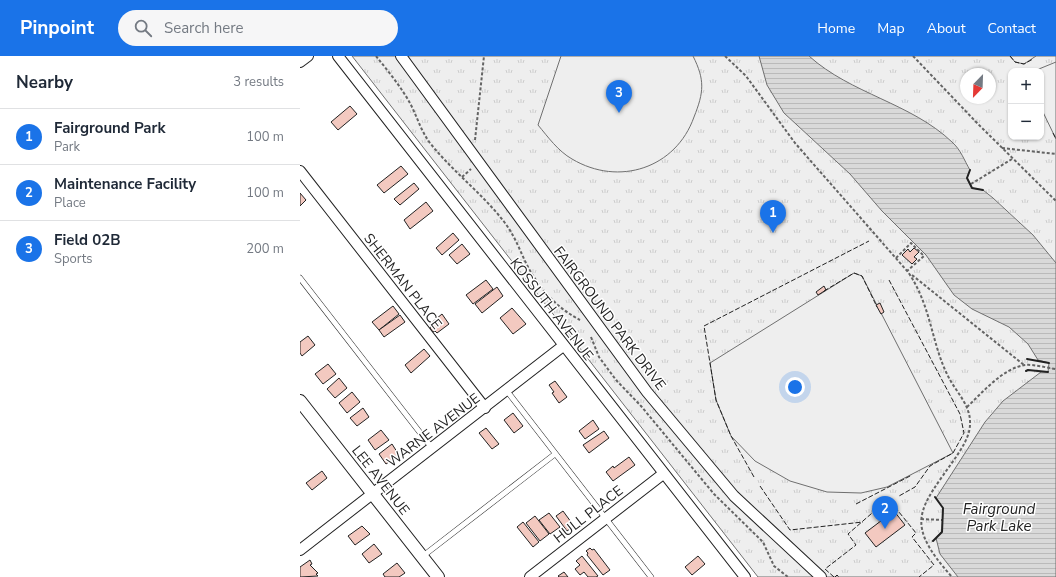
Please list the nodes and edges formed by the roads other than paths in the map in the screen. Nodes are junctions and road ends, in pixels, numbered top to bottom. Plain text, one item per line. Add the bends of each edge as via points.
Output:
1 (308, 56) edge
2 (338, 56) edge
3 (401, 56) edge
4 (300, 62) edge
5 (300, 171) edge
6 (300, 278) edge
7 (563, 346) junction
8 (507, 390) junction
9 (300, 401) edge
10 (485, 408) junction
11 (432, 448) junction
12 (556, 454) junction
13 (663, 474) junction
14 (372, 494) junction
15 (605, 518) junction
16 (300, 550) edge
17 (422, 557) junction
18 (438, 577) edge
19 (530, 577) edge
20 (651, 577) edge
21 (745, 577) edge
22 (821, 577) edge

1 - 4 street
2 - 7 street, KOSSUTH AVENUE
3 - 22 street, FAIRGROUND PARK DRIVE via 652,398 734,496
5 - 10 street, SHERMAN PLACE
6 - 11 lane
7 - 8 street, WARNE AVENUE
7 - 13 street, KOSSUTH AVENUE
8 - 10 street, WARNE AVENUE
8 - 12 lane
9 - 14 street, LEE AVENUE
10 - 11 street, WARNE AVENUE
11 - 14 street, WARNE AVENUE
12 - 15 lane
12 - 17 lane
13 - 15 street, HULL PLACE
13 - 21 street, KOSSUTH AVENUE
14 - 16 street, WARNE AVENUE
14 - 17 street, LEE AVENUE
15 - 19 street, HULL PLACE
15 - 20 lane
17 - 18 street, LEE AVENUE

